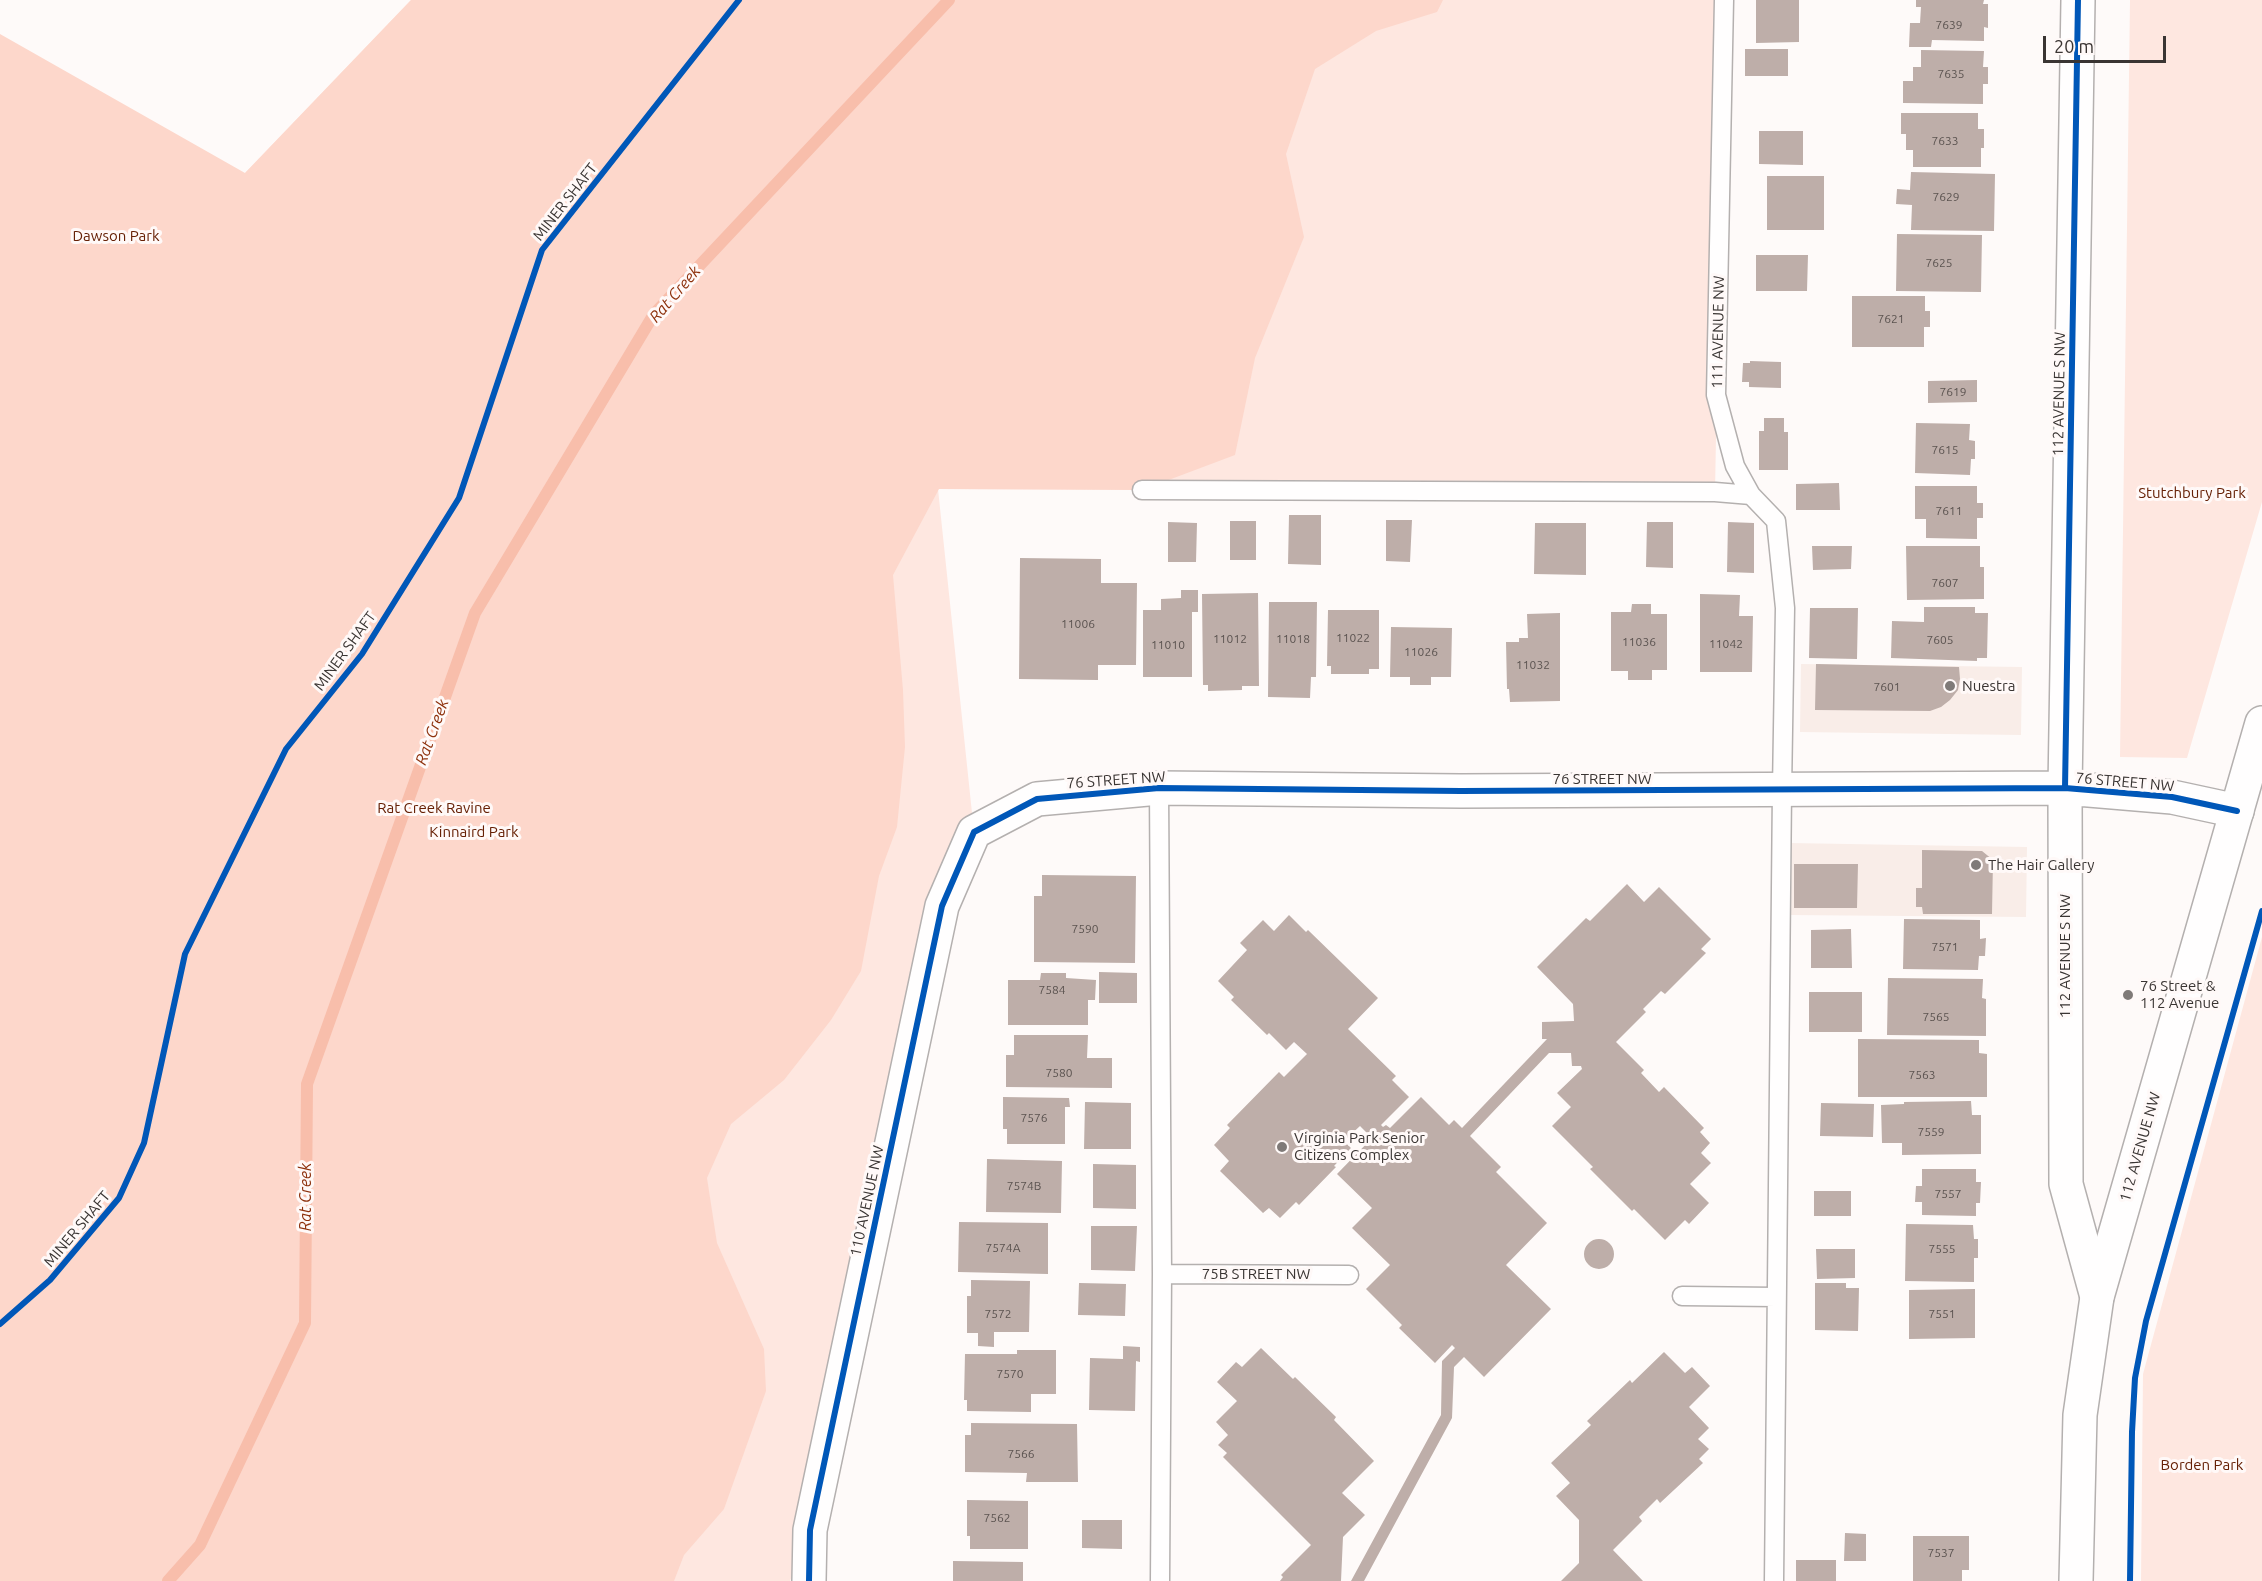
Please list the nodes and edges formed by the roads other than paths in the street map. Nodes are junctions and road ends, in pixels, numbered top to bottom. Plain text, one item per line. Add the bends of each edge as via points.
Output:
1 (1724, 0) edge
2 (2078, 0) edge
3 (1142, 490) dead end
4 (1751, 495) junction
5 (2262, 723) edge
6 (1159, 788) junction
7 (2065, 788) junction
8 (1782, 790) junction
9 (2237, 811) junction
10 (974, 832) joint
11 (1162, 1274) junction
12 (1349, 1275) dead end
13 (1682, 1296) dead end
14 (1776, 1297) junction
15 (2097, 1297) junction
16 (810, 1581) edge
17 (1160, 1581) edge
18 (1774, 1581) edge
19 (2076, 1581) edge

1 - 4 lane, 111 AVENUE NW via 1716,395 1734,466
2 - 7 street, 112 AVENUE S NW
3 - 4 lane
4 - 8 lane, 111 AVENUE NW via 1776,521 1785,608
5 - 9 street, 112 AVENUE NW
6 - 8 street, 76 STREET NW
6 - 10 street, 76 STREET NW via 1037,799
6 - 11 lane
7 - 8 street, 76 STREET NW
7 - 9 street, 76 STREET NW via 2172,797
7 - 15 street, 112 AVENUE S NW via 2066,1184
8 - 14 lane, 111 AVENUE NW
9 - 15 street, 112 AVENUE NW
10 - 16 street, 110 AVENUE NW via 942,906 810,1530
11 - 12 lane, 75B STREET NW
11 - 17 lane
13 - 14 lane
14 - 18 lane, 111 AVENUE NW
15 - 19 street, 112 AVENUE NW via 2080,1415

